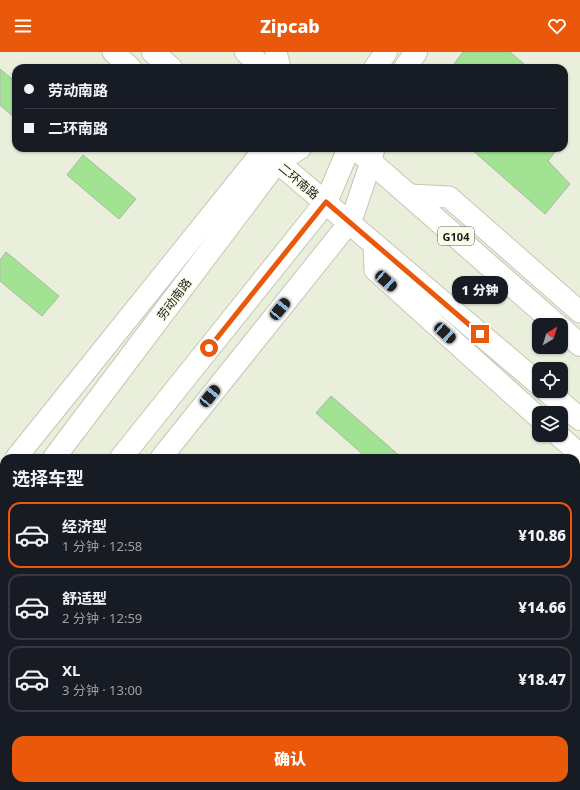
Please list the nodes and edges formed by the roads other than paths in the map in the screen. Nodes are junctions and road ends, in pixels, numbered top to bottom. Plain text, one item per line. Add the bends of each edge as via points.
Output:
1 (113, 52) edge
2 (153, 52) edge
3 (246, 52) edge
4 (276, 52) edge
5 (386, 52) edge
6 (416, 52) edge
7 (126, 64) edge
8 (166, 64) edge
9 (260, 64) edge
10 (279, 64) edge
11 (378, 64) edge
12 (408, 64) edge
13 (267, 152) edge
14 (347, 152) edge
15 (367, 153) edge
16 (409, 195) junction
17 (326, 202) junction
18 (349, 223) junction
19 (374, 245) junction
20 (580, 312) edge
21 (549, 318) edge
22 (568, 334) edge
23 (580, 345) edge
24 (532, 378) edge
25 (555, 398) edge
26 (532, 412) edge
27 (580, 419) edge
28 (566, 442) edge
29 (19, 454) edge
30 (57, 454) edge
31 (124, 454) edge
32 (164, 454) edge
33 (580, 454) edge

1 - 7 street
2 - 8 main road
3 - 9 main road
4 - 10 street
5 - 11 main road
6 - 12 main road
13 - 17 main road, 二环南路
13 - 29 street
13 - 30 main road, 劳动南路
14 - 17 main road
15 - 16 main road, G104
15 - 18 street
16 - 20 street via 449,197
16 - 21 main road, G104
17 - 18 main road, 二环南路
17 - 31 main road
18 - 19 main road, 二环南路
18 - 32 street
19 - 24 main road, 二环南路
19 - 26 street via 375,270
22 - 23 main road
25 - 27 main road
28 - 33 street

